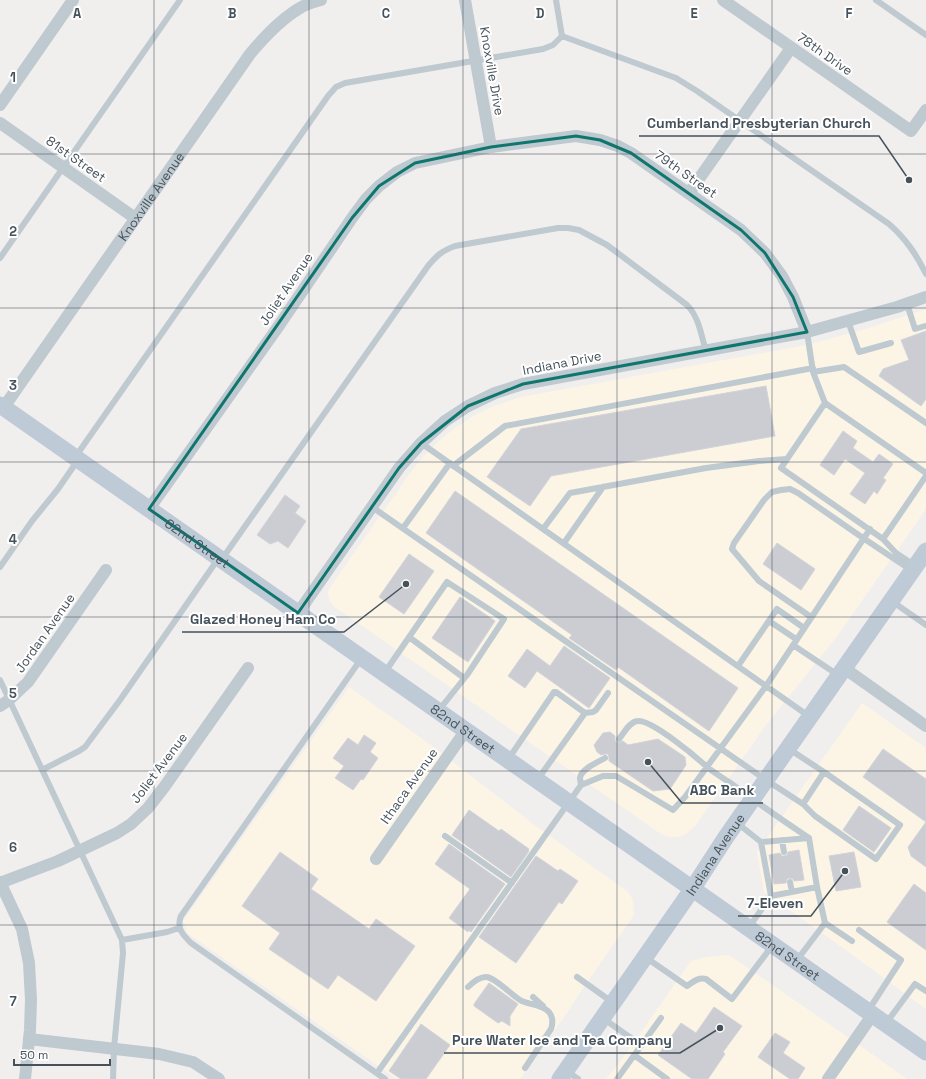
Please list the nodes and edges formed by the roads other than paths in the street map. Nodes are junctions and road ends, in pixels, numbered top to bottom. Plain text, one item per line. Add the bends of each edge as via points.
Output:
1 (73, 0) edge
2 (180, 0) edge
3 (321, 0) edge
4 (465, 0) edge
5 (556, 0) edge
6 (723, 0) edge
7 (876, 0) edge
8 (926, 35) edge
9 (562, 36) junction
10 (791, 48) junction
11 (476, 60) junction
12 (0, 105) edge
13 (926, 110) edge
14 (740, 121) junction
15 (0, 123) edge
16 (491, 147) junction
17 (63, 167) junction
18 (689, 193) junction
19 (135, 218) junction
20 (0, 258) edge
21 (926, 274) edge
22 (926, 297) edge
23 (907, 304) junction
24 (848, 321) junction
25 (925, 326) dead end
26 (807, 332) junction
27 (891, 343) dead end
28 (706, 351) junction
29 (813, 370) junction
30 (825, 403) junction
31 (1, 408) edge
32 (926, 423) edge
33 (421, 443) junction
34 (77, 458) junction
35 (787, 459) junction
36 (452, 465) junction
37 (926, 473) edge
38 (926, 476) edge
39 (603, 487) junction
40 (372, 507) junction
41 (149, 509) junction
42 (403, 528) junction
43 (544, 529) junction
44 (870, 529) junction
45 (864, 538) junction
46 (883, 539) junction
47 (564, 543) junction
48 (926, 551) edge
49 (220, 559) junction
50 (0, 567) edge
51 (914, 568) junction
52 (106, 570) dead end
53 (892, 601) junction
54 (298, 613) junction
55 (811, 617) junction
56 (769, 621) junction
57 (926, 625) edge
58 (804, 628) junction
59 (409, 637) junction
60 (796, 640) junction
61 (792, 645) junction
62 (362, 658) junction
63 (738, 666) junction
64 (248, 668) dead end
65 (841, 672) junction
66 (384, 673) junction
67 (464, 678) junction
68 (0, 680) edge
69 (766, 686) junction
70 (608, 693) dead end
71 (5, 703) edge
72 (438, 711) junction
73 (586, 713) junction
74 (810, 717) junction
75 (926, 726) edge
76 (466, 730) junction
77 (619, 739) dead end
78 (788, 748) junction
79 (721, 749) junction
80 (605, 758) dead end
81 (508, 759) junction
82 (707, 767) junction
83 (42, 770) junction
84 (824, 772) junction
85 (537, 780) junction
86 (766, 780) junction
87 (581, 785) junction
88 (752, 800) junction
89 (569, 802) junction
90 (803, 804) junction
91 (736, 822) junction
92 (445, 836) dead end
93 (809, 838) junction
94 (782, 840) junction
95 (761, 842) junction
96 (80, 850) junction
97 (784, 852) dead end
98 (376, 859) dead end
99 (0, 882) edge
100 (790, 882) dead end
101 (512, 883) junction
102 (817, 887) junction
103 (693, 888) junction
104 (792, 892) junction
105 (771, 896) junction
106 (825, 923) junction
107 (179, 928) junction
108 (749, 928) junction
109 (859, 930) dead end
110 (122, 940) junction
111 (852, 941) dead end
112 (773, 945) junction
113 (645, 957) junction
114 (797, 961) junction
115 (577, 978) dead end
116 (468, 987) dead end
117 (926, 991) edge
118 (533, 997) dead end
119 (613, 1002) junction
120 (547, 1010) junction
121 (876, 1016) junction
122 (602, 1018) junction
123 (661, 1018) dead end
124 (29, 1039) junction
125 (641, 1046) junction
126 (114, 1048) junction
127 (926, 1052) edge
128 (634, 1055) junction
129 (525, 1068) dead end
130 (377, 1073) junction
131 (568, 1076) edge
132 (24, 1079) edge
133 (113, 1079) edge
134 (219, 1079) edge
135 (385, 1079) edge
136 (617, 1079) edge
137 (668, 1079) edge
138 (828, 1079) edge

1 - 12 street
2 - 17 lane
3 - 19 street, Knoxville Avenue via 301,7 281,22 250,54
4 - 11 street, Knoxville Drive
5 - 9 lane
6 - 10 street, 78th Drive
7 - 8 lane
9 - 11 lane via 553,45 543,49
9 - 14 lane via 676,78
10 - 13 street, 78th Drive via 912,131
10 - 14 street
11 - 16 street, Knoxville Drive
11 - 34 lane via 346,83 336,88
14 - 18 street
14 - 21 lane via 894,229 908,244
15 - 17 street, 81st Street
16 - 18 street, 79th Street via 576,136 600,140 631,153
16 - 41 street, Joliet Avenue via 415,163 378,186 352,218
17 - 19 street, 81st Street
17 - 20 lane
18 - 26 street, 79th Street via 741,230 765,253 786,283
19 - 31 street, Knoxville Avenue
22 - 23 street, Indiana Drive
23 - 24 street, Indiana Drive
23 - 25 lane via 915,329
24 - 26 street, Indiana Drive
24 - 27 lane via 859,352
26 - 28 street, Indiana Drive
26 - 29 lane
28 - 33 street, Indiana Drive via 523,384 495,393 445,421
28 - 49 lane via 697,320 687,305 607,245 579,230 568,228 542,231 444,250 423,272
29 - 30 lane
29 - 32 lane via 844,367
29 - 36 lane via 505,426
30 - 35 lane
30 - 37 lane
31 - 34 main road, 82nd Street
33 - 36 lane
33 - 40 street, Indiana Drive via 399,468
34 - 41 main road, 82nd Street
34 - 50 lane via 58,489
35 - 39 lane via 706,468
35 - 44 lane via 781,468
36 - 42 lane
36 - 43 lane
38 - 46 lane
39 - 43 lane via 570,493
39 - 47 lane
40 - 42 lane
40 - 54 street, Indiana Drive
41 - 49 main road, 82nd Street
42 - 79 lane
43 - 47 lane
44 - 45 lane
44 - 46 lane
45 - 51 lane
45 - 55 lane
45 - 55 lane via 790,489 772,492 734,543 732,550 759,581
46 - 51 lane
47 - 63 lane
48 - 51 main road, Indiana Avenue
49 - 54 main road, 82nd Street
49 - 83 lane via 84,747
51 - 53 main road, Indiana Avenue
52 - 71 street, Jordan Avenue via 28,682
53 - 57 lane
53 - 65 main road, Indiana Avenue
54 - 62 main road, 82nd Street
55 - 58 lane
56 - 58 lane via 777,609
56 - 60 lane
56 - 63 lane
58 - 60 lane
59 - 66 lane
59 - 67 lane
59 - 67 lane via 447,582 504,619
60 - 61 lane
61 - 65 lane
61 - 69 lane
62 - 66 main road, 82nd Street
62 - 107 lane via 181,916
63 - 69 lane
64 - 96 street, Joliet Avenue via 148,808 117,833
65 - 74 main road, Indiana Avenue
65 - 75 street
66 - 72 main road, 82nd Street
67 - 72 lane
68 - 71 lane
69 - 74 lane
69 - 79 lane
70 - 73 lane via 596,710
71 - 83 lane
72 - 76 main road, 82nd Street
73 - 81 lane via 554,692
73 - 85 lane
74 - 78 main road, Indiana Avenue
76 - 81 main road, 82nd Street
76 - 98 street, Ithaca Avenue
77 - 82 lane via 631,724 636,720 641,721 654,726
78 - 84 lane
78 - 86 main road, Indiana Avenue
79 - 82 lane
79 - 86 lane
80 - 87 lane via 583,771
81 - 85 main road, 82nd Street
82 - 87 lane via 673,810 616,776 603,776
82 - 88 lane
83 - 96 lane
84 - 90 lane
84 - 90 lane via 900,825 876,859 815,816
85 - 89 main road, 82nd Street
86 - 88 main road, Indiana Avenue
86 - 90 lane
87 - 89 lane
88 - 91 main road, Indiana Avenue
88 - 93 lane
89 - 101 lane
89 - 103 main road, 82nd Street
91 - 95 lane
91 - 103 main road, Indiana Avenue
92 - 101 lane
93 - 94 lane
93 - 102 lane
94 - 95 lane
94 - 97 lane
95 - 105 lane
96 - 99 street, Joliet Avenue via 58,861
96 - 110 lane
99 - 124 street via 22,929 29,963
100 - 104 lane
101 - 130 lane
102 - 104 lane
102 - 106 lane
103 - 108 main road, 82nd Street
103 - 113 main road, Indiana Avenue
104 - 105 lane
105 - 108 lane
106 - 111 lane
106 - 114 lane
107 - 110 lane
107 - 130 lane via 191,943
108 - 112 main road, 82nd Street
109 - 121 lane via 901,960
110 - 126 lane
112 - 113 lane via 732,1000 706,979 698,979 687,986
112 - 114 main road, 82nd Street
113 - 119 main road, Indiana Avenue
114 - 121 main road, 82nd Street
115 - 119 lane
116 - 120 lane via 479,978 488,977 527,1004
117 - 121 lane via 915,984
118 - 120 lane
119 - 122 main road, Indiana Avenue
120 - 129 lane via 552,1016 553,1024
121 - 127 main road, 82nd Street
121 - 138 street
122 - 125 lane
122 - 131 main road, Indiana Avenue
123 - 125 lane
124 - 126 street
124 - 132 street
125 - 128 lane
126 - 133 lane
126 - 134 street via 193,1062
128 - 136 lane
128 - 137 lane
130 - 135 lane

